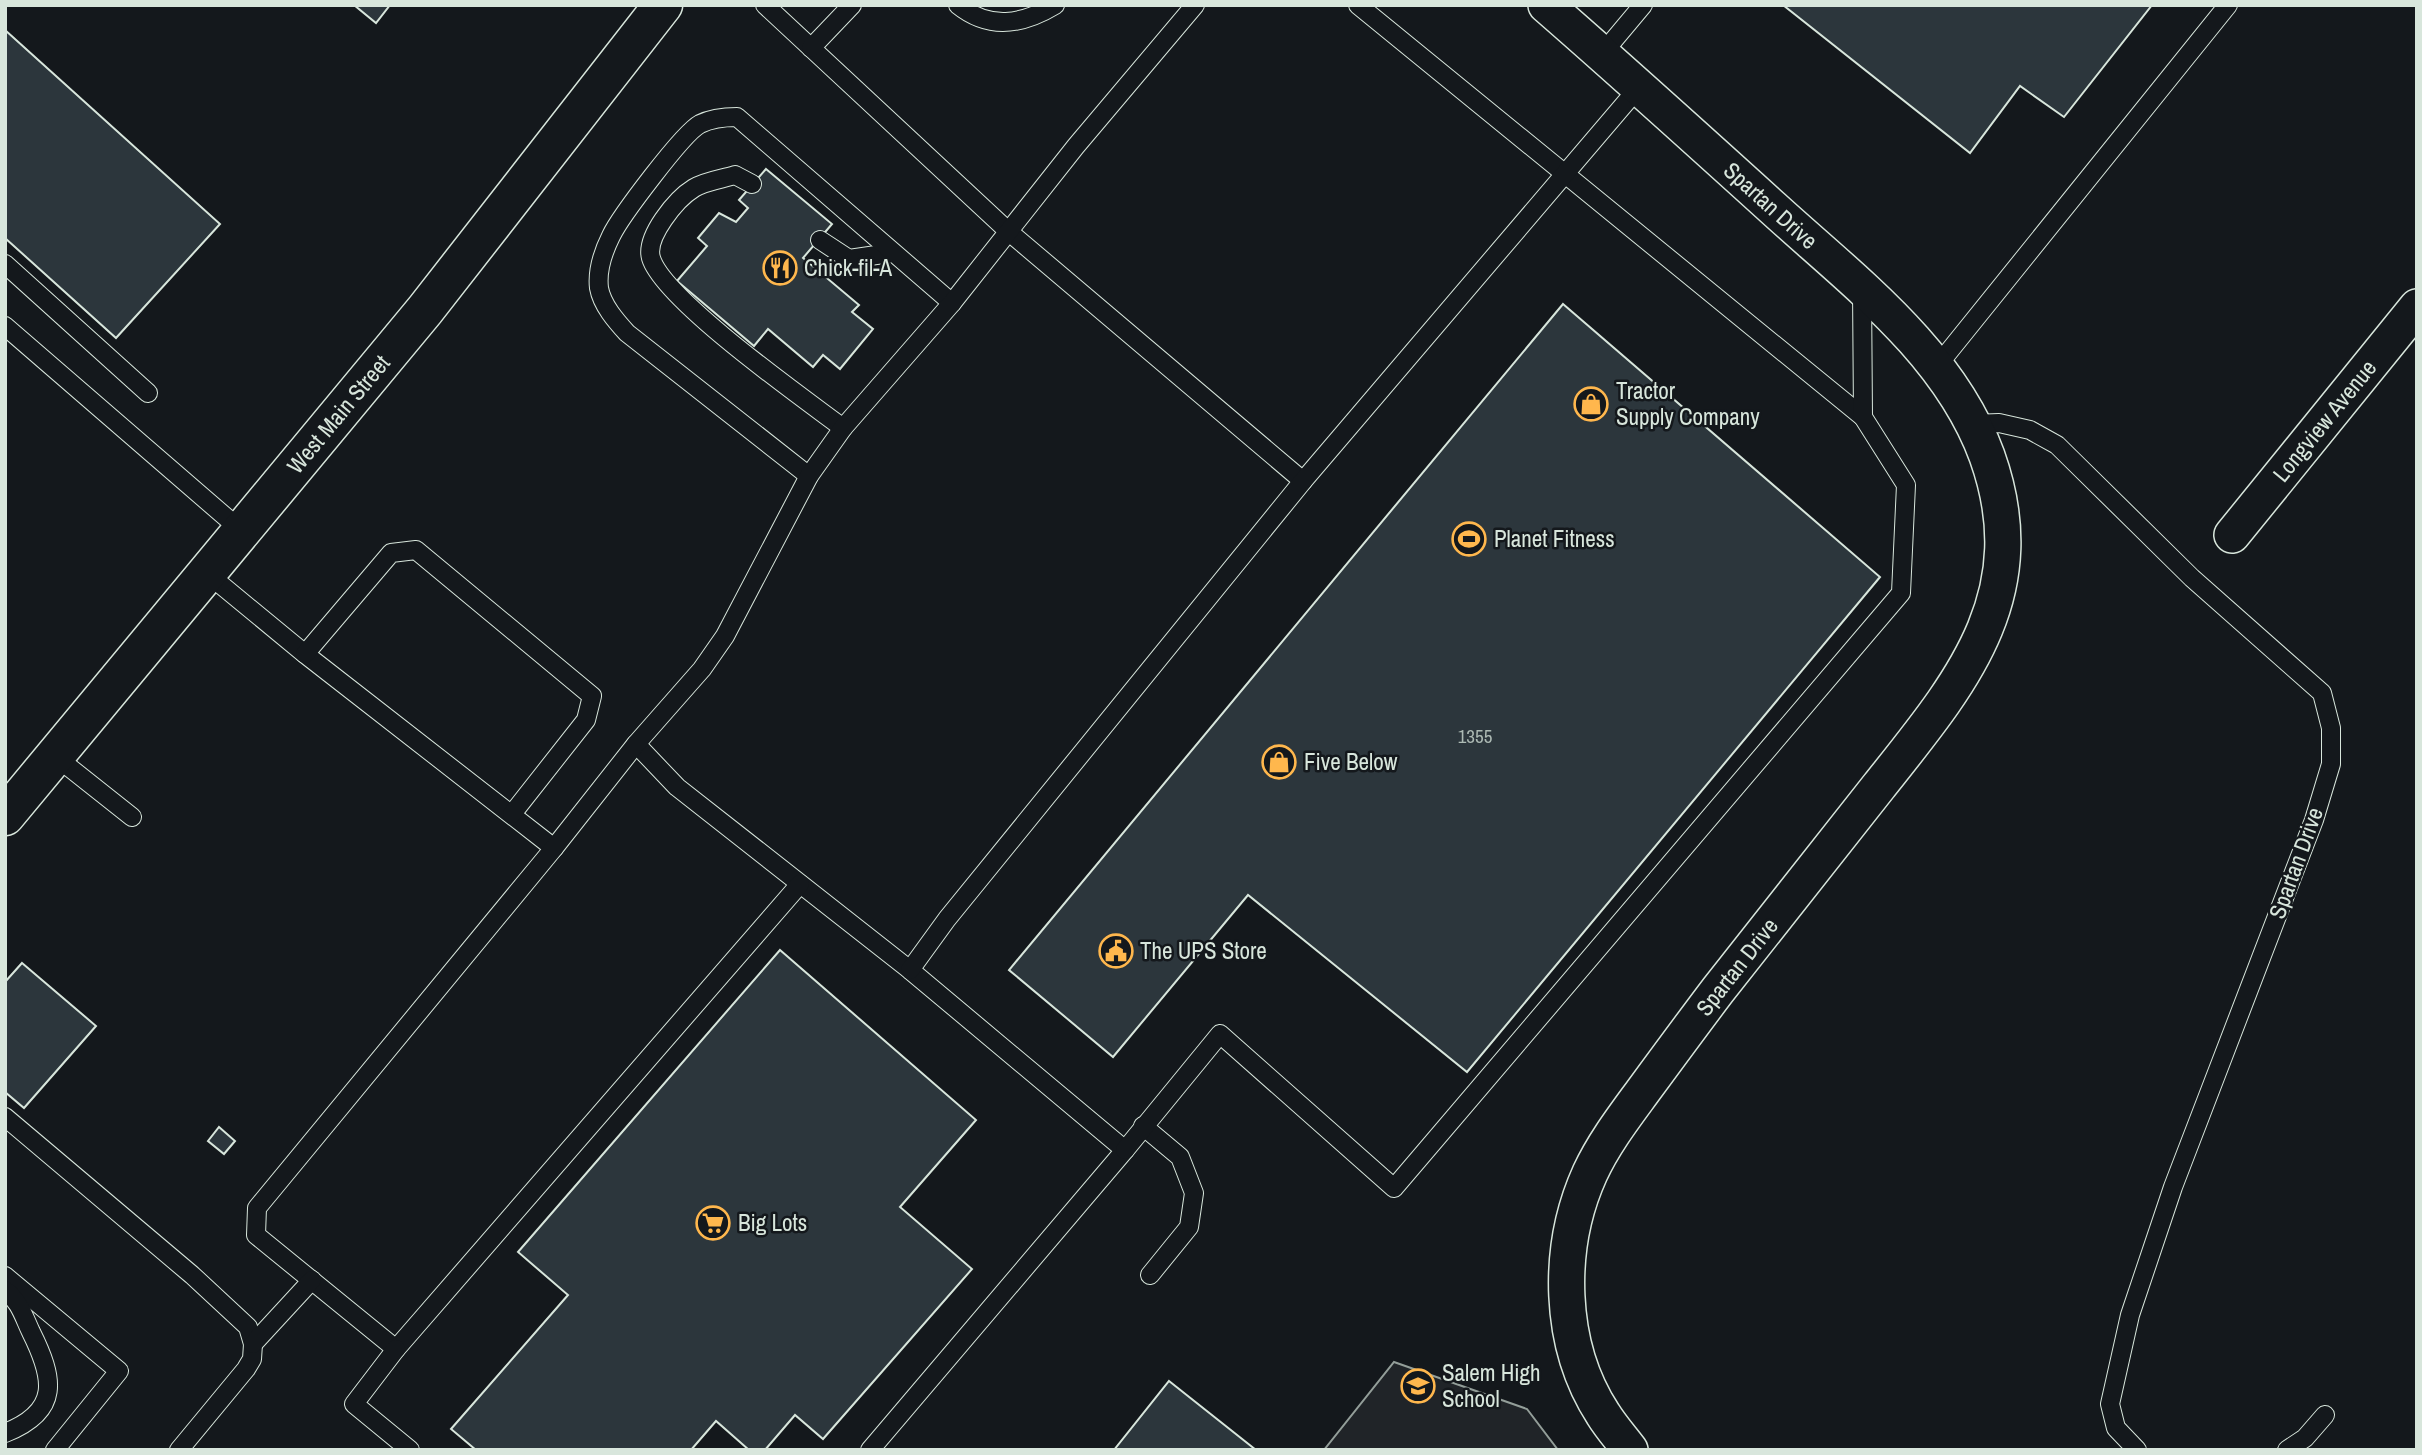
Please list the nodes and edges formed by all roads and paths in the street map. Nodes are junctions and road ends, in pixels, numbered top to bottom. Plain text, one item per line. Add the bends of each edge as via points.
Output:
1 (765, 5) edge
2 (852, 5) edge
3 (958, 5) edge
4 (1055, 5) edge
5 (1195, 5) edge
6 (1358, 5) edge
7 (1546, 5) edge
8 (1643, 5) edge
9 (2228, 5) edge
10 (654, 9) edge
11 (811, 48) junction
12 (1602, 54) junction
13 (1639, 87) junction
14 (1564, 172) junction
15 (752, 184) dead end
16 (1008, 231) junction
17 (820, 240) dead end
18 (890, 253) junction
19 (5, 264) edge
20 (1862, 289) junction
21 (952, 303) junction
22 (2417, 307) edge
23 (5, 326) edge
24 (1938, 365) junction
25 (148, 393) dead end
26 (1863, 417) junction
27 (1973, 424) junction
28 (843, 428) junction
29 (810, 476) junction
30 (1303, 481) junction
31 (243, 531) junction
32 (2232, 535) dead end
33 (208, 574) junction
34 (305, 654) junction
35 (636, 744) junction
36 (55, 757) junction
37 (512, 814) junction
38 (5, 816) edge
39 (132, 817) dead end
40 (554, 848) junction
41 (800, 884) junction
42 (910, 970) junction
43 (5, 1117) edge
44 (1143, 1126) junction
45 (1125, 1150) junction
46 (1150, 1275) dead end
47 (5, 1276) edge
48 (312, 1280) junction
49 (5, 1290) edge
50 (253, 1344) junction
51 (396, 1349) junction
52 (2326, 1415) dead end
53 (5, 1433) edge
54 (55, 1450) edge
55 (179, 1450) edge
56 (410, 1450) edge
57 (870, 1450) edge
58 (1630, 1450) edge
59 (2137, 1450) edge
60 (2287, 1450) edge

1 - 11 lane
2 - 11 lane
3 - 4 lane via 973,17 1016,23
5 - 16 lane
6 - 14 lane
7 - 12 street, Spartan Drive
8 - 12 lane
9 - 24 lane
10 - 31 main road, West Main Street via 425,310
11 - 16 lane
12 - 13 street, Spartan Drive
13 - 14 lane
13 - 20 street, Spartan Drive
14 - 26 lane
14 - 30 lane
15 - 28 lane via 735,174 693,188 655,229 650,256 658,275 678,296
16 - 21 lane
16 - 30 lane
17 - 18 lane via 849,259
18 - 21 lane
18 - 29 lane via 737,117 719,117 699,124 683,139 611,235 601,262 599,289 626,333
19 - 25 lane
20 - 24 street, Spartan Drive
20 - 26 lane
21 - 28 lane
22 - 32 street, Longview Avenue
23 - 31 lane
24 - 27 street, Spartan Drive
26 - 44 lane via 1906,485 1901,593 1394,1188 1220,1034
27 - 58 street, Spartan Drive via 1995,483 2001,522 1996,600 1984,637 1945,704 1696,1018 1608,1139 1589,1176 1573,1225 1567,1266 1568,1317 1580,1368 1601,1413
27 - 59 lane, Spartan Drive via 1999,423 2030,430 2057,445 2193,578 2322,693 2332,728 2331,764 2314,820 2173,1187 2130,1315 2110,1404 2116,1428
28 - 29 lane
29 - 35 lane via 725,636
30 - 42 lane
31 - 33 main road, West Main Street
33 - 34 lane
33 - 36 main road, West Main Street
34 - 37 lane
34 - 37 lane via 391,553 416,550 592,696 586,720
35 - 40 lane
35 - 41 lane via 677,787
36 - 38 main road, West Main Street
36 - 39 lane
37 - 40 lane
40 - 48 lane via 257,1208 256,1235
41 - 42 lane
41 - 51 lane
42 - 45 lane
43 - 50 lane via 192,1275 248,1327
44 - 45 lane
44 - 46 lane via 1181,1157 1194,1192 1189,1227
45 - 57 lane
47 - 54 lane via 119,1371
48 - 50 lane
48 - 51 lane
49 - 53 lane via 18,1301 44,1357 50,1384 43,1407 27,1424
50 - 55 lane via 246,1369
51 - 56 lane via 354,1404
52 - 60 lane

